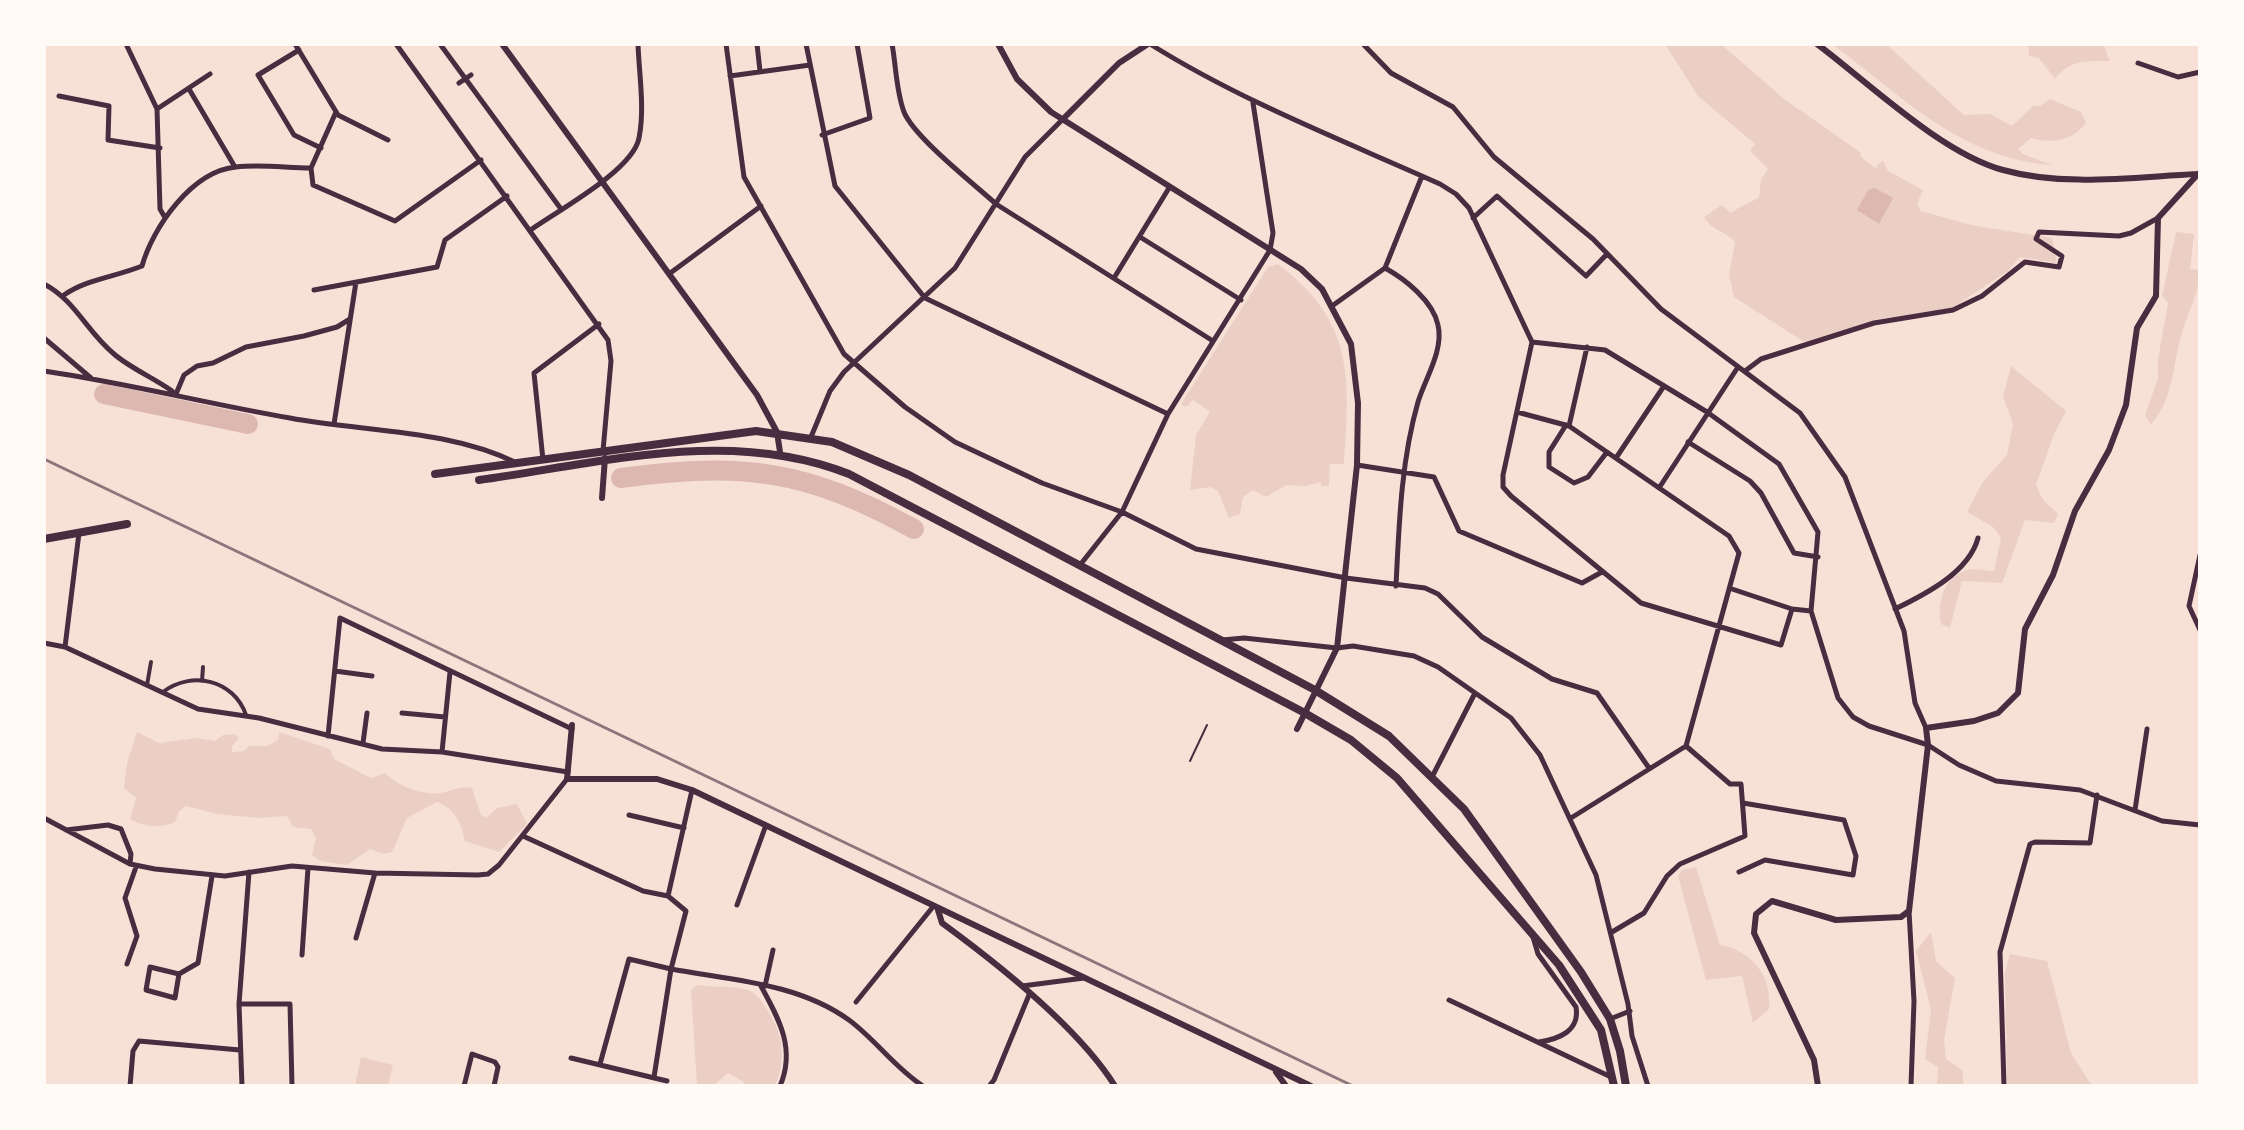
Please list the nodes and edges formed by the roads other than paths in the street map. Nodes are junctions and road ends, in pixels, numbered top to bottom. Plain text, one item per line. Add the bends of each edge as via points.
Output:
1 (126, 44) edge
2 (396, 44) edge
3 (440, 44) edge
4 (502, 44) edge
5 (638, 44) edge
6 (726, 44) edge
7 (757, 44) edge
8 (806, 44) edge
9 (857, 44) edge
10 (892, 44) edge
11 (998, 44) edge
12 (1149, 44) edge
13 (1363, 44) edge
14 (1817, 44) edge
15 (297, 47) edge
16 (2138, 63) dead end
17 (810, 65) junction
18 (760, 71) junction
19 (2200, 72) edge
20 (210, 74) dead end
21 (730, 76) junction
22 (468, 77) junction
23 (459, 83) dead end
24 (189, 89) junction
25 (444, 93) dead end
26 (59, 96) dead end
27 (436, 99) junction
28 (1253, 102) junction
29 (157, 109) junction
30 (336, 112) junction
31 (1062, 120) junction
32 (822, 135) junction
33 (388, 140) dead end
34 (160, 148) junction
35 (321, 148) junction
36 (481, 160) junction
37 (235, 167) junction
38 (311, 168) junction
39 (2199, 174) edge
40 (1422, 176) junction
41 (601, 181) junction
42 (1169, 188) junction
43 (507, 196) junction
44 (996, 204) junction
45 (761, 206) junction
46 (561, 209) junction
47 (164, 216) junction
48 (1473, 218) junction
49 (2158, 218) junction
50 (532, 229) junction
51 (1140, 237) junction
52 (1270, 250) junction
53 (1607, 253) junction
54 (1385, 268) junction
55 (669, 274) junction
56 (1114, 278) junction
57 (356, 282) junction
58 (44, 284) edge
59 (314, 290) dead end
60 (64, 295) junction
61 (925, 298) junction
62 (1241, 300) junction
63 (1332, 306) junction
64 (350, 319) junction
65 (599, 324) junction
66 (44, 338) edge
67 (1213, 341) junction
68 (1532, 342) junction
69 (1587, 347) junction
70 (853, 364) junction
71 (1738, 367) junction
72 (44, 371) edge
73 (1745, 371) junction
74 (92, 378) junction
75 (1664, 386) junction
76 (176, 394) junction
77 (1517, 412) junction
78 (1707, 412) junction
79 (1168, 414) junction
80 (334, 424) junction
81 (1568, 426) junction
82 (777, 432) junction
83 (811, 437) junction
84 (1688, 442) junction
85 (603, 451) junction
86 (780, 452) junction
87 (1607, 452) junction
88 (1616, 458) junction
89 (543, 460) junction
90 (517, 463) junction
91 (606, 463) junction
92 (1357, 465) junction
93 (1406, 473) junction
94 (435, 474) dead end
95 (479, 480) dead end
96 (1659, 488) junction
97 (602, 498) dead end
98 (1122, 512) junction
99 (127, 524) dead end
100 (79, 533) junction
101 (1978, 538) dead end
102 (44, 539) edge
103 (2200, 555) edge
104 (1818, 557) junction
105 (1080, 565) junction
106 (2199, 570) edge
107 (1602, 572) junction
108 (1346, 578) junction
109 (1396, 586) junction
110 (1732, 589) junction
111 (1792, 609) junction
112 (1895, 609) junction
113 (1811, 611) junction
114 (1720, 628) junction
115 (2200, 630) edge
116 (1222, 640) junction
117 (44, 643) edge
118 (65, 647) junction
119 (1337, 648) junction
120 (151, 662) dead end
121 (203, 667) dead end
122 (335, 671) junction
123 (450, 672) junction
124 (372, 676) dead end
125 (202, 681) junction
126 (147, 685) junction
127 (1315, 690) junction
128 (163, 692) junction
129 (1475, 693) junction
130 (1303, 712) junction
131 (367, 713) dead end
132 (402, 713) dead end
133 (246, 715) junction
134 (446, 717) junction
135 (1207, 725) dead end
136 (572, 727) joint
137 (1926, 728) junction
138 (1297, 729) dead end
139 (2147, 729) dead end
140 (328, 736) junction
141 (363, 743) junction
142 (1928, 745) junction
143 (1686, 746) junction
144 (442, 752) junction
145 (1190, 761) dead end
146 (1649, 768) junction
147 (1433, 775) junction
148 (568, 776) junction
149 (692, 790) junction
150 (2097, 795) junction
151 (1743, 803) junction
152 (2135, 810) junction
153 (629, 815) dead end
154 (44, 818) edge
155 (1571, 818) junction
156 (766, 825) junction
157 (2200, 825) edge
158 (684, 828) junction
159 (65, 831) junction
160 (523, 836) junction
161 (133, 866) junction
162 (308, 868) junction
163 (249, 872) junction
164 (1739, 872) dead end
165 (375, 873) junction
166 (212, 876) junction
167 (668, 896) junction
168 (737, 905) dead end
169 (935, 909) junction
170 (1909, 911) junction
171 (1612, 932) junction
172 (1533, 936) junction
173 (356, 938) dead end
174 (773, 950) dead end
175 (302, 955) dead end
176 (127, 964) dead end
177 (671, 969) junction
178 (179, 974) junction
179 (1084, 978) junction
180 (763, 986) junction
181 (1021, 986) junction
182 (1029, 995) junction
183 (1449, 1000) dead end
184 (856, 1002) dead end
185 (239, 1004) junction
186 (1630, 1011) junction
187 (1610, 1019) junction
188 (1538, 1042) junction
189 (240, 1050) junction
190 (571, 1058) dead end
191 (600, 1064) junction
192 (1274, 1069) junction
193 (654, 1077) junction
194 (667, 1081) dead end
195 (1613, 1082) edge
196 (130, 1086) edge
197 (242, 1086) edge
198 (292, 1086) edge
199 (464, 1086) edge
200 (494, 1086) edge
201 (780, 1086) edge
202 (923, 1086) edge
203 (989, 1086) edge
204 (1115, 1086) edge
205 (1286, 1086) edge
206 (1311, 1086) edge
207 (1626, 1086) edge
208 (1648, 1086) edge
209 (1818, 1086) edge
210 (1911, 1086) edge
211 (2004, 1086) edge

1 - 29 street
2 - 27 street
3 - 22 street
4 - 41 street
5 - 41 street via 639,139 633,153
6 - 21 street
7 - 18 street
8 - 17 street
9 - 32 street via 870,118
10 - 44 street via 904,112 917,131
11 - 31 street via 1032,97
12 - 28 street
12 - 31 street via 1119,63
13 - 53 street via 1391,73 1453,107 1494,157
14 - 39 street via 1948,144 2002,170 2074,179
15 - 30 street
15 - 35 street via 258,75 294,135
16 - 19 street via 2178,77
17 - 18 street
17 - 32 street
18 - 21 street
20 - 24 street
21 - 45 street via 744,177
22 - 23 street
22 - 46 street
24 - 29 street
24 - 37 street
25 - 27 street
26 - 34 street via 109,106 108,140
27 - 36 street
28 - 40 street
28 - 52 street via 1273,233
29 - 34 street
30 - 33 street
30 - 35 street
31 - 42 street
31 - 44 street via 1025,157
32 - 61 street via 835,186
34 - 47 street
35 - 38 street
36 - 38 street via 395,221 313,185
36 - 43 street
37 - 38 street
37 - 47 street via 206,177
39 - 49 street
40 - 48 street via 1456,194
40 - 54 street
41 - 46 street
41 - 55 street
42 - 51 street
42 - 52 street
43 - 50 street
43 - 57 street via 445,240 437,267
44 - 56 street
44 - 61 street via 955,268
45 - 55 street
45 - 70 street
46 - 50 street
47 - 60 street via 142,266 82,282
48 - 53 street via 1497,196 1586,276
48 - 68 street
49 - 73 street via 2119,236 2039,232 2036,239 2062,256 2059,267 2025,262 1982,296 1953,310 1874,323 1761,359
49 - 137 street via 2156,296 2137,328 2126,405 2025,629 2018,693 1998,713
50 - 65 street
51 - 56 street
51 - 62 street
52 - 62 street
52 - 63 street via 1301,269
53 - 71 street via 1661,309
54 - 63 street
54 - 93 street via 1425,301 1439,327
55 - 82 street via 757,395
56 - 67 street
57 - 59 street
57 - 64 street
58 - 60 street
60 - 76 street via 116,357
61 - 70 street
61 - 79 street
62 - 67 street
63 - 92 street via 1351,344 1358,403
64 - 76 street via 197,366 184,375
64 - 80 street
65 - 85 street via 611,349
65 - 89 street via 534,373
66 - 74 street
67 - 79 street
68 - 69 street
68 - 77 street
69 - 75 street via 1605,350
69 - 81 street
70 - 83 street via 830,391
70 - 98 street via 955,442 1042,483
71 - 73 street
71 - 78 street
72 - 74 street
73 - 112 street via 1800,413 1845,477
74 - 76 street
75 - 78 street
75 - 88 street
76 - 80 street
77 - 81 street
77 - 107 street via 1503,487
78 - 84 street
78 - 104 street via 1779,464 1818,532
79 - 98 street
80 - 90 street via 477,446
81 - 87 street
81 - 87 street via 1549,452 1549,467 1574,483 1588,477
82 - 83 main road
82 - 85 main road via 723,433
82 - 86 street
83 - 105 main road via 865,453
84 - 96 street
84 - 104 street via 1750,481 1794,553
85 - 89 main road
85 - 91 street
86 - 91 main road via 722,449
86 - 130 main road via 849,474
87 - 88 street
88 - 96 street
89 - 90 main road
90 - 94 main road
91 - 95 main road
91 - 97 street
92 - 93 street
92 - 108 street
93 - 107 street via 1434,477 1459,531 1477,542 1582,583
93 - 109 street
96 - 110 street via 1729,536 1738,564
98 - 105 street
98 - 108 street via 1196,549
99 - 100 main road
100 - 102 main road
100 - 118 street
101 - 112 street via 1974,555 1926,594
103 - 106 street
104 - 113 street
105 - 116 main road
106 - 115 street via 2189,606
107 - 114 street via 1641,603
108 - 109 street
108 - 119 street
109 - 146 street via 1438,594 1482,637 1552,679 1597,693
110 - 111 street
110 - 114 street
111 - 113 street
111 - 114 street via 1781,645
112 - 137 street via 1904,631 1915,703
113 - 142 street via 1843,706 1869,726
114 - 143 street
116 - 119 street
116 - 127 main road
117 - 118 street
118 - 126 street
119 - 127 street
119 - 129 street via 1414,656
120 - 126 street
121 - 125 street
122 - 123 street via 340,618
122 - 124 street
122 - 140 street
123 - 134 street
123 - 136 street
125 - 128 street
125 - 133 street via 230,690
126 - 128 street
127 - 130 street
127 - 147 main road via 1379,728
128 - 133 street via 198,709
129 - 147 street
129 - 155 street via 1511,718 1528,738
130 - 138 street
130 - 172 main road via 1351,740 1397,778
131 - 141 street
132 - 134 street
133 - 140 street
134 - 144 street
135 - 145 lane
136 - 148 street
137 - 142 street
139 - 152 street
140 - 141 street
141 - 144 street
142 - 150 street via 1996,781
142 - 170 street
143 - 146 street
143 - 151 street via 1730,784 1741,784
144 - 148 street
146 - 155 street
147 - 187 main road via 1464,809
148 - 149 street via 657,779
148 - 160 street
149 - 156 street
149 - 158 street
150 - 152 street
150 - 211 street via 2090,843 2030,844 2000,952
151 - 164 street via 1844,820 1856,856 1853,875 1765,860
151 - 171 street via 1745,836 1680,864 1644,913
152 - 157 street via 2162,821
153 - 158 street
154 - 159 street
155 - 171 street via 1596,875
156 - 168 street
156 - 169 street
158 - 167 street
159 - 161 street
159 - 161 street via 108,825 121,829
160 - 165 street via 488,874
160 - 167 street via 643,891
161 - 166 street
161 - 176 street via 125,898 137,936
162 - 163 street
162 - 165 street
162 - 175 street
163 - 166 street
163 - 185 street
165 - 173 street
166 - 178 street via 198,963
167 - 177 street via 686,911
169 - 179 street
169 - 181 street via 942,923
169 - 184 street
170 - 209 street via 1901,917 1841,921 1772,901 1756,914 1754,933 1814,1060
170 - 210 street
171 - 186 street
172 - 188 street via 1538,954 1577,1016 1569,1032
172 - 195 main road via 1592,1013
174 - 180 street
177 - 180 street
177 - 191 street via 629,959
177 - 193 street
178 - 178 street via 150,967 146,990 175,998
179 - 181 street
179 - 192 street
180 - 201 street via 783,1026 788,1068
180 - 202 street via 790,990 846,1018
181 - 182 street
182 - 203 street
182 - 204 street via 1081,1043
183 - 188 street
185 - 189 street
185 - 198 street via 290,1004
186 - 187 street
186 - 208 street
187 - 207 main road
188 - 195 street
189 - 196 street via 139,1041
189 - 197 street
190 - 191 street
191 - 193 street
192 - 205 street
192 - 206 street
193 - 194 street
199 - 200 street via 472,1054 495,1062

